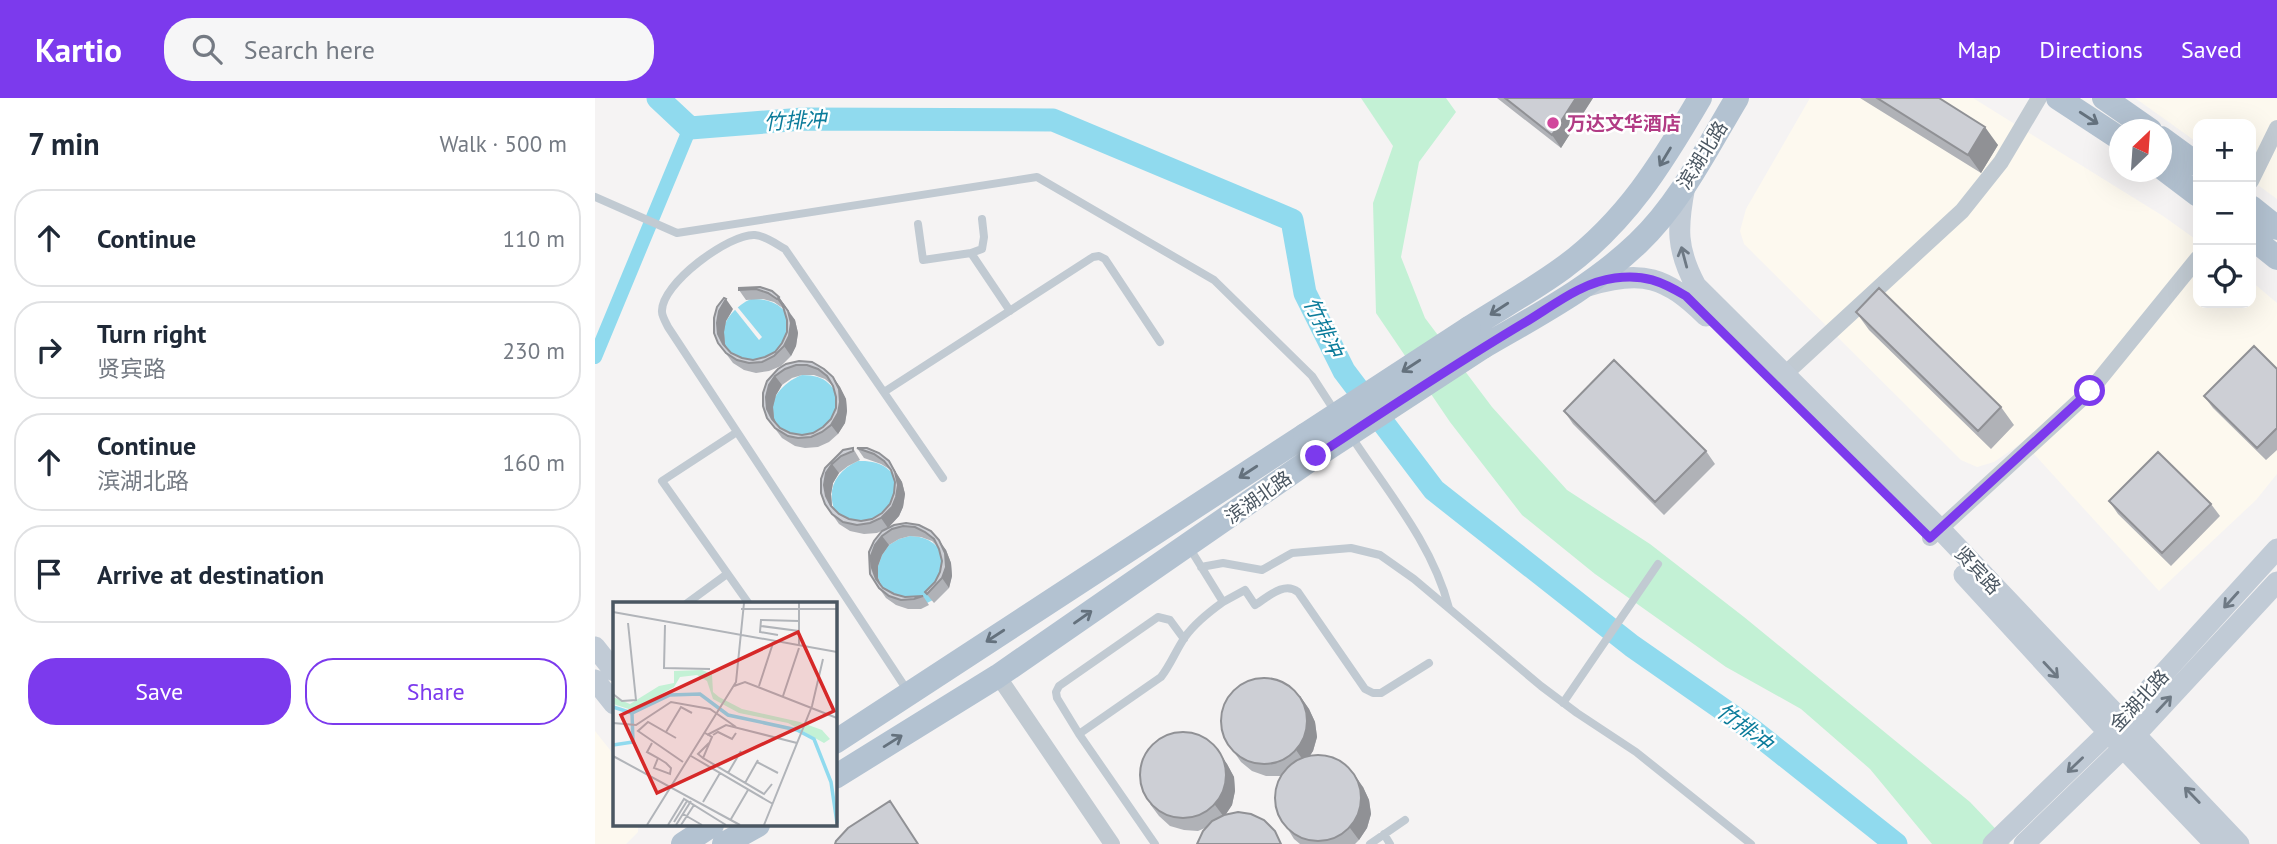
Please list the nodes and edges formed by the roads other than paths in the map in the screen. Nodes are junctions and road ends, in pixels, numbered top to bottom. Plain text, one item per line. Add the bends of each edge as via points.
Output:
1 (1700, 98) edge
2 (1737, 98) edge
3 (2039, 98) edge
4 (2058, 98) edge
5 (2104, 98) edge
6 (2134, 119) edge
7 (2277, 128) edge
8 (2109, 131) edge
9 (2172, 146) edge
10 (2193, 161) edge
11 (2256, 171) edge
12 (2172, 175) edge
13 (1685, 186) junction
14 (2193, 191) edge
15 (595, 197) edge
16 (2256, 211) edge
17 (982, 219) dead end
18 (918, 224) dead end
19 (2277, 229) edge
20 (2256, 241) edge
21 (971, 253) junction
22 (2277, 258) edge
23 (2193, 264) edge
24 (1583, 288) junction
25 (1010, 311) junction
26 (1476, 338) junction
27 (1160, 342) dead end
28 (1785, 374) junction
29 (884, 392) junction
30 (737, 432) junction
31 (1310, 446) junction
32 (943, 478) dead end
33 (1935, 534) junction
34 (1188, 545) junction
35 (2277, 549) edge
36 (1658, 564) dead end
37 (1201, 567) junction
38 (727, 574) junction
39 (2277, 582) edge
40 (689, 602) edge
41 (748, 602) edge
42 (1223, 603) junction
43 (1449, 608) junction
44 (1184, 639) junction
45 (595, 647) edge
46 (1429, 663) dead end
47 (613, 670) edge
48 (998, 676) junction
49 (595, 680) edge
50 (908, 692) junction
51 (613, 703) edge
52 (1563, 703) junction
53 (1079, 734) junction
54 (2122, 734) junction
55 (837, 741) edge
56 (837, 776) edge
57 (1405, 820) dead end
58 (710, 826) edge
59 (714, 826) edge
60 (1384, 834) junction
61 (2023, 835) edge
62 (737, 837) edge
63 (683, 844) edge
64 (1112, 844) edge
65 (1155, 844) edge
66 (1370, 844) edge
67 (1390, 844) edge
68 (1751, 844) edge
69 (1993, 844) edge
70 (2215, 844) edge
71 (2239, 844) edge

1 -> 26 main road, 滨湖北路 via 1658,169 1618,219
2 - 13 main road, 滨湖北路
3 - 28 street via 2001,162 1962,211
4 -> 8 main road
5 - 6 main road
7 - 11 street
9 - 10 main road
12 - 14 main road
13 - 24 main road, 滨湖北路 via 1640,241
28 -> 13 main road, 贤宾路 via 1696,286 1683,263 1679,238
15 - 43 lane via 677,233 1037,177 1214,280 1312,376 1402,508 1441,579
16 - 19 main road
17 - 21 lane via 984,244
18 - 21 lane via 923,260
20 - 22 main road
21 - 25 lane
23 - 33 street via 2090,391
24 - 26 main road, 滨湖北路
24 - 33 main road, 贤宾路 via 1612,278 1638,277 1663,282 1686,296
25 - 27 lane via 1099,256
25 - 29 lane
26 - 31 main road, 滨湖北路, bridge
28 - 33 main road, 贤宾路
29 - 30 lane via 785,249 755,235 739,237 685,272 669,289 661,311
29 - 32 lane
30 - 38 lane via 662,481
30 - 50 lane
31 - 34 main road, 滨湖北路
31 -> 50 main road, 滨湖北路
33 - 54 main road, 贤宾路
34 - 37 lane
48 -> 34 main road, 滨湖北路
35 -> 54 main road, 金湖北路
36 - 52 lane
37 - 42 lane
37 - 43 lane via 1223,563 1262,570 1292,553 1351,548 1380,555
38 - 40 lane
38 - 41 lane
54 -> 39 main road, 金湖北路
42 - 44 lane
42 - 46 lane via 1245,590 1255,605 1285,587 1292,588 1373,693 1381,693
43 - 52 lane
44 - 53 lane via 1161,677
44 - 53 lane via 1170,620 1158,617 1059,686 1057,698
45 - 47 main road
56 -> 48 main road, 滨湖北路
48 - 64 street
49 - 51 main road
50 - 55 main road, 滨湖北路
52 - 68 lane via 1636,752
53 - 65 lane
54 - 61 main road, 金湖北路
54 - 70 main road, 贤宾路
71 -> 54 main road, 贤宾路
57 - 60 lane
58 - 63 main road
59 - 62 main road
60 - 66 lane
60 - 67 lane
61 - 69 main road, 金湖北路

